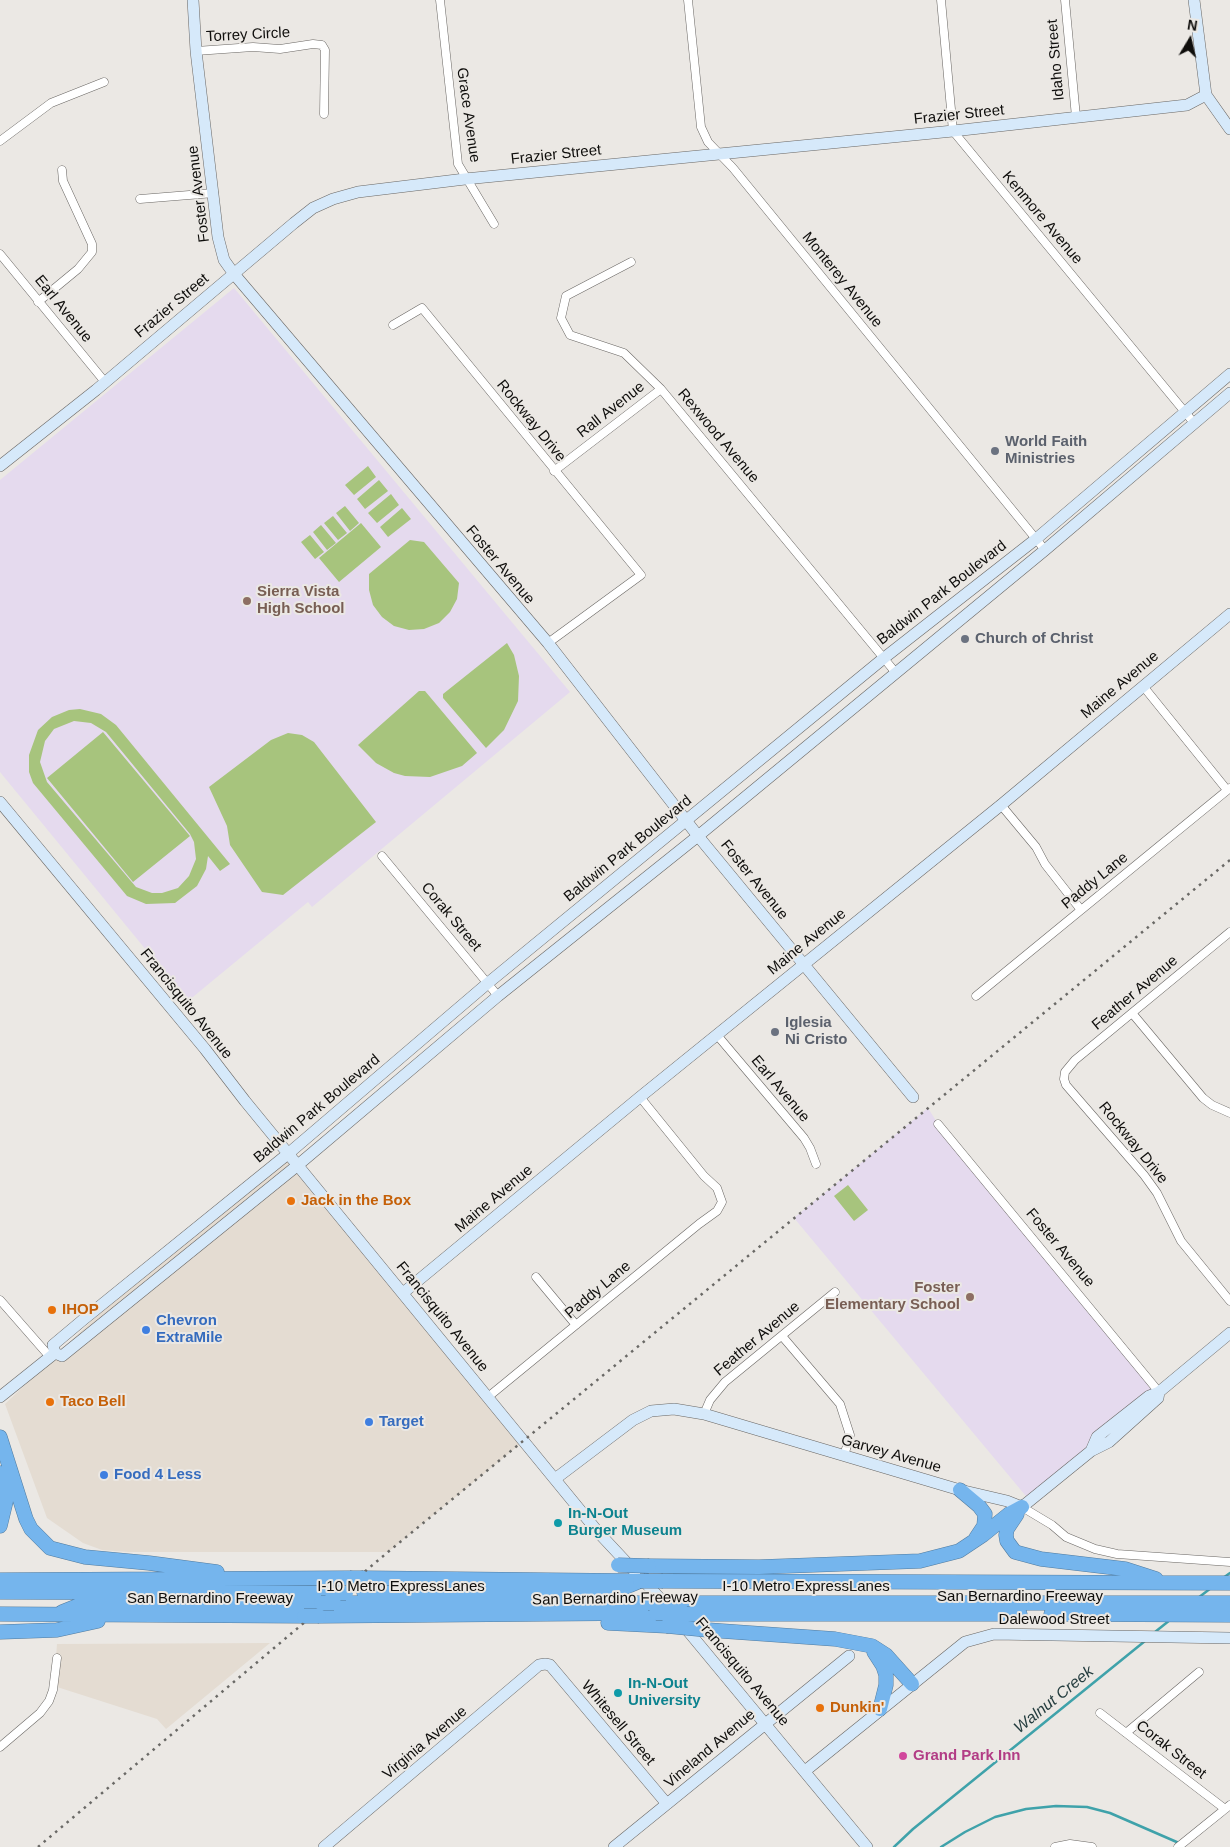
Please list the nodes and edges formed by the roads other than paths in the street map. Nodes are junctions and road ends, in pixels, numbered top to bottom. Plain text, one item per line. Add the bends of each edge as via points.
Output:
1 (193, 0) edge
2 (440, 0) edge
3 (688, 0) edge
4 (941, 0) edge
5 (1065, 0) edge
6 (1194, 0) edge
7 (196, 51) junction
8 (104, 82) dead end
9 (1206, 95) junction
10 (324, 114) dead end
11 (1076, 117) junction
12 (1230, 129) edge
13 (953, 131) junction
14 (0, 141) edge
15 (720, 154) junction
16 (62, 170) dead end
17 (465, 179) junction
18 (214, 193) junction
19 (140, 199) dead end
20 (494, 224) dead end
21 (0, 254) edge
22 (631, 262) dead end
23 (234, 274) junction
24 (38, 302) junction
25 (393, 325) dead end
26 (1230, 374) edge
27 (105, 382) junction
28 (661, 389) junction
29 (1230, 393) edge
30 (1185, 412) junction
31 (1194, 423) junction
32 (0, 466) edge
33 (554, 472) junction
34 (1036, 539) junction
35 (1045, 550) junction
36 (1230, 614) edge
37 (548, 643) junction
38 (884, 658) junction
39 (896, 673) junction
40 (1142, 686) junction
41 (1228, 789) edge
42 (1001, 805) junction
43 (1, 806) edge
44 (687, 820) junction
45 (698, 836) junction
46 (382, 856) dead end
47 (1081, 910) junction
48 (1230, 932) edge
49 (804, 964) junction
50 (488, 983) junction
51 (498, 996) junction
52 (976, 996) dead end
53 (1132, 1013) junction
54 (717, 1035) junction
55 (1064, 1079) joint
56 (640, 1097) junction
57 (914, 1097) dead end
58 (1230, 1113) edge
59 (938, 1124) dead end
60 (289, 1153) junction
61 (816, 1164) dead end
62 (298, 1165) junction
63 (198, 1227) junction
64 (168, 1270) junction
65 (536, 1277) dead end
66 (835, 1292) dead end
67 (403, 1294) junction
68 (0, 1300) edge
69 (1230, 1301) edge
70 (576, 1326) junction
71 (1230, 1333) edge
72 (782, 1336) junction
73 (52, 1355) junction
74 (1159, 1392) junction
75 (0, 1397) edge
76 (488, 1397) junction
77 (704, 1414) junction
78 (0, 1437) edge
79 (3, 1455) edge
80 (844, 1456) junction
81 (0, 1473) edge
82 (555, 1479) junction
83 (960, 1490) junction
84 (1022, 1507) junction
85 (0, 1526) edge
86 (970, 1544) junction
87 (1227, 1562) edge
88 (260, 1579) junction
89 (0, 1580) edge
90 (590, 1580) junction
91 (634, 1582) junction
92 (1166, 1583) junction
93 (1230, 1583) edge
94 (1114, 1584) junction
95 (0, 1592) edge
96 (1230, 1592) edge
97 (330, 1601) junction
98 (1223, 1603) edge
99 (652, 1608) junction
100 (0, 1614) edge
101 (122, 1615) junction
102 (1230, 1615) edge
103 (54, 1616) junction
104 (540, 1616) junction
105 (0, 1632) edge
106 (1230, 1638) edge
107 (864, 1644) junction
108 (849, 1656) dead end
109 (57, 1658) dead end
110 (545, 1664) joint
111 (1199, 1672) dead end
112 (912, 1684) junction
113 (880, 1709) junction
114 (1100, 1713) dead end
115 (765, 1722) junction
116 (1126, 1733) junction
117 (0, 1747) edge
118 (805, 1771) junction
119 (667, 1804) junction
120 (1227, 1807) edge
121 (324, 1847) edge
122 (614, 1847) edge
123 (867, 1847) edge
124 (1055, 1847) edge
125 (1092, 1847) edge
126 (1178, 1847) edge

1 - 7 street, Foster Avenue
2 - 17 street, Grace Avenue via 458,164
3 - 15 street, Monterey Avenue via 701,127 708,142
4 - 13 street
5 - 11 street, Idaho Street
6 - 9 street
7 - 10 street, Torrey Circle via 322,45 325,50
7 - 18 street, Foster Avenue
8 - 14 street via 51,103
9 - 11 street, Frazier Street via 1187,105
9 - 12 street
11 - 13 street, Frazier Street
13 - 15 street, Frazier Street
13 - 30 street, Kenmore Avenue
15 - 17 street, Frazier Street
15 - 34 street, Monterey Avenue
16 - 24 street via 63,181 92,244 92,252 78,270
17 - 20 street, Grace Avenue
17 - 23 street, Frazier Street via 333,198 313,208
18 - 19 street
18 - 23 street, Foster Avenue via 218,237 224,260
21 - 24 street, Earl Avenue
22 - 28 street, Rexwood Avenue via 566,296 561,318 570,335 624,353
23 - 27 street, Frazier Street
23 - 37 street, Foster Avenue
24 - 27 street, Earl Avenue
25 - 33 street, Rockway Drive via 422,308
26 - 30 street, Baldwin Park Boulevard
27 - 32 street, Frazier Street
28 - 33 street, Rall Avenue
28 - 38 street, Rexwood Avenue
29 - 31 street, Baldwin Park Boulevard
30 - 31 street, Kenmore Avenue
30 - 34 street, Baldwin Park Boulevard
31 - 35 street, Baldwin Park Boulevard
33 - 37 street, Rockway Drive via 641,575
34 - 35 street, Monterey Avenue
34 - 38 street, Baldwin Park Boulevard
35 - 39 street, Baldwin Park Boulevard
36 - 40 street, Maine Avenue
37 - 44 street, Foster Avenue
38 - 39 street, Rexwood Avenue
38 - 44 street, Baldwin Park Boulevard
39 - 45 street, Baldwin Park Boulevard
40 - 41 street
40 - 42 street, Maine Avenue
41 - 47 street, Paddy Lane
42 - 47 street
42 - 49 street, Maine Avenue
43 - 60 street, Francisquito Avenue
44 - 45 street, Foster Avenue
44 - 50 street, Baldwin Park Boulevard
45 - 49 street, Foster Avenue
45 - 51 street, Baldwin Park Boulevard
46 - 50 street, Corak Street
47 - 52 street, Paddy Lane
48 - 53 street, Feather Avenue
49 - 54 street, Maine Avenue
49 - 57 street, Foster Avenue
50 - 51 street, Corak Street
50 - 60 street, Baldwin Park Boulevard
51 - 62 street, Baldwin Park Boulevard
53 - 55 street, Feather Avenue via 1076,1060 1065,1072
53 - 58 street via 1203,1098
54 - 56 street, Maine Avenue
54 - 61 street, Earl Avenue via 804,1138
55 - 69 street, Rockway Drive via 1144,1175 1157,1193 1181,1241
56 - 67 street, Maine Avenue
56 - 70 street, Paddy Lane via 717,1188 722,1202 717,1211
59 - 74 street, Foster Avenue
60 - 62 street, Francisquito Avenue
60 - 63 street, Baldwin Park Boulevard
62 - 64 street, Baldwin Park Boulevard
62 - 67 street, Francisquito Avenue
63 - 64 street
63 - 73 street, Baldwin Park Boulevard via 53,1345
64 - 73 street, Baldwin Park Boulevard via 62,1356
65 - 70 street
66 - 72 street, Feather Avenue
67 - 76 street, Francisquito Avenue
68 - 73 street
70 - 76 street, Paddy Lane
71 - 74 street
72 - 77 street, Feather Avenue via 725,1382 710,1400
72 - 80 street via 840,1404 850,1435
73 - 75 street, Baldwin Park Boulevard
74 - 84 street via 1158,1398 1109,1442 1091,1452
76 - 82 street, Francisquito Avenue
77 - 80 street, Garvey Avenue
77 - 82 street, Garvey Avenue via 663,1409 641,1415
78 - 79 highway
79 - 88 highway via 31,1529 50,1548 85,1557
80 - 83 street, Garvey Avenue
81 - 85 highway via 6,1501
82 - 115 street, Francisquito Avenue
83 - 84 street, Garvey Avenue
83 - 86 highway via 980,1506 984,1514 982,1530
84 - 86 highway
84 - 87 street, Garvey Avenue via 1066,1537 1095,1549 1117,1554
84 - 92 highway via 1007,1530 1007,1541 1015,1552 1041,1559 1125,1569
86 - 90 highway, bridge via 959,1551 934,1558 897,1563 760,1567 618,1565
88 - 89 highway, San Bernardino Freeway
88 - 90 highway, San Bernardino Freeway
90 - 91 highway, San Bernardino Freeway
91 - 94 highway, San Bernardino Freeway, bridge
91 - 97 highway, I-10 Metro ExpressLanes via 614,1592
92 - 93 highway, San Bernardino Freeway
92 - 94 highway, San Bernardino Freeway
94 - 96 highway via 1135,1592
95 - 97 highway, I-10 Metro ExpressLanes
97 - 99 highway, I-10 Metro ExpressLanes
97 - 101 highway, San Bernardino Freeway, bridge via 304,1616
97 - 103 highway, I-10 Metro ExpressLanes via 82,1604
97 - 104 highway, San Bernardino Freeway
98 - 99 highway, I-10 Metro ExpressLanes, bridge via 681,1603
99 - 102 highway, San Bernardino Freeway, bridge via 691,1614
99 - 104 highway, San Bernardino Freeway
100 - 103 highway, San Bernardino Freeway
101 - 103 highway, San Bernardino Freeway
101 - 105 highway via 57,1630
104 - 107 highway, bridge
106 - 112 street, Dalewood Street via 994,1634 965,1642
107 - 112 highway via 886,1655
107 - 113 highway via 878,1657 886,1675
108 - 115 street, Vineland Avenue
109 - 117 street via 49,1701 40,1713
110 - 119 street, Whitesell Street via 550,1665
110 - 121 street, Virginia Avenue via 539,1665
111 - 116 street
112 - 113 street, Dalewood Street
113 - 118 street, Dalewood Street
114 - 116 street, Corak Street
115 - 118 street, Francisquito Avenue
115 - 119 street, Vineland Avenue
116 - 120 street, Corak Street
118 - 123 street, Francisquito Avenue
119 - 122 street, Vineland Avenue
120 - 126 street
124 - 125 street via 1070,1844

